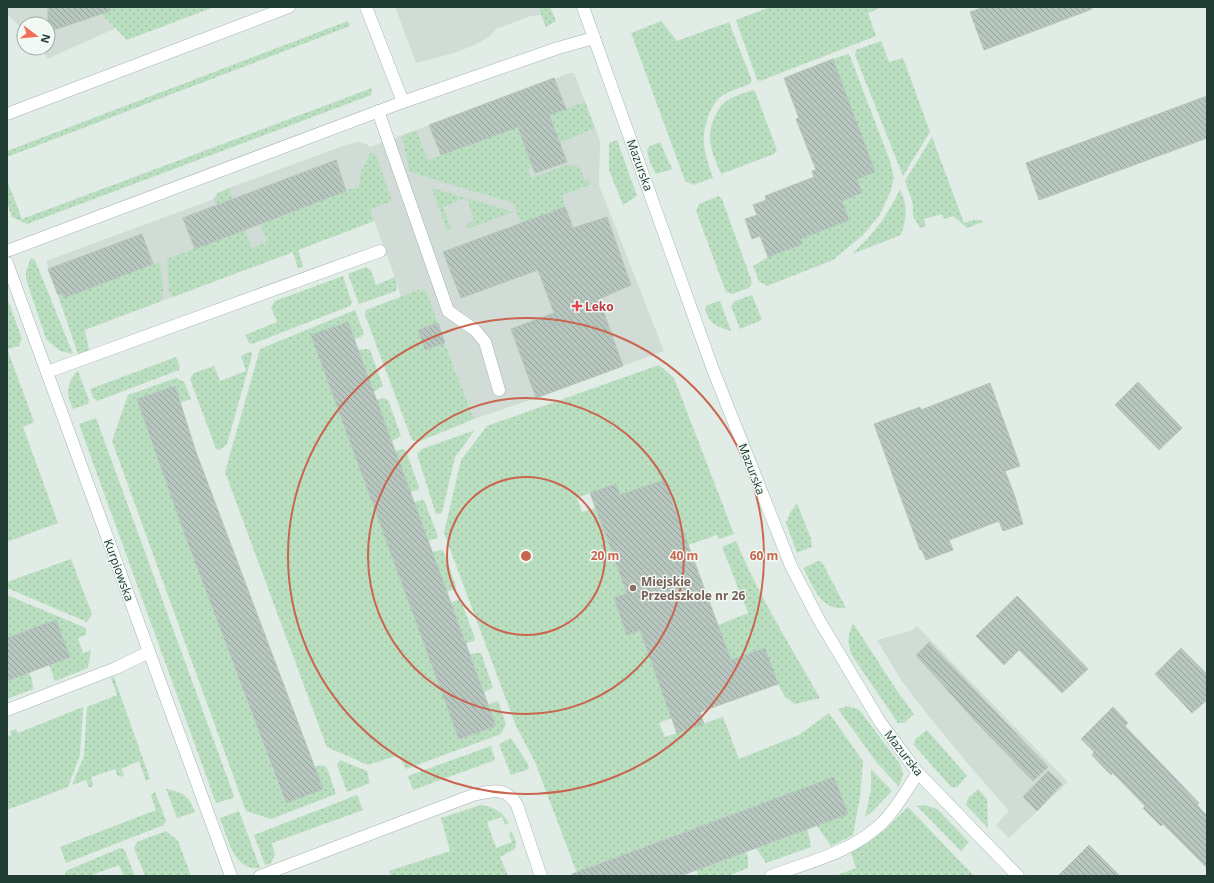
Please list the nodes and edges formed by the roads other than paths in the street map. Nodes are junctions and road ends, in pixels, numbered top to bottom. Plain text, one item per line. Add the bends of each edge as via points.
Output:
1 (289, 7) edge
2 (366, 7) edge
3 (583, 7) edge
4 (594, 38) junction
5 (403, 102) junction
6 (378, 112) junction
7 (7, 114) edge
8 (7, 251) edge
9 (380, 251) dead end
10 (7, 263) edge
11 (47, 372) junction
12 (499, 390) dead end
13 (149, 652) junction
14 (7, 710) edge
15 (918, 772) junction
16 (231, 876) edge
17 (260, 876) edge
18 (541, 876) edge
19 (771, 876) edge
20 (1018, 876) edge

1 - 7 street
2 - 5 street
3 - 4 street, Mazurska
4 - 5 street
4 - 15 street, Mazurska via 712,367 784,551 819,620 880,722
5 - 6 street
6 - 8 street
6 - 12 street via 448,311 475,330 485,342
9 - 11 street
10 - 11 street, Kurpiowska
11 - 13 street, Kurpiowska
13 - 14 street via 116,668
13 - 16 street, Kurpiowska
15 - 19 street via 895,808 864,838 834,854
15 - 20 street, Mazurska
17 - 18 street via 473,795 490,791 507,794 514,800

